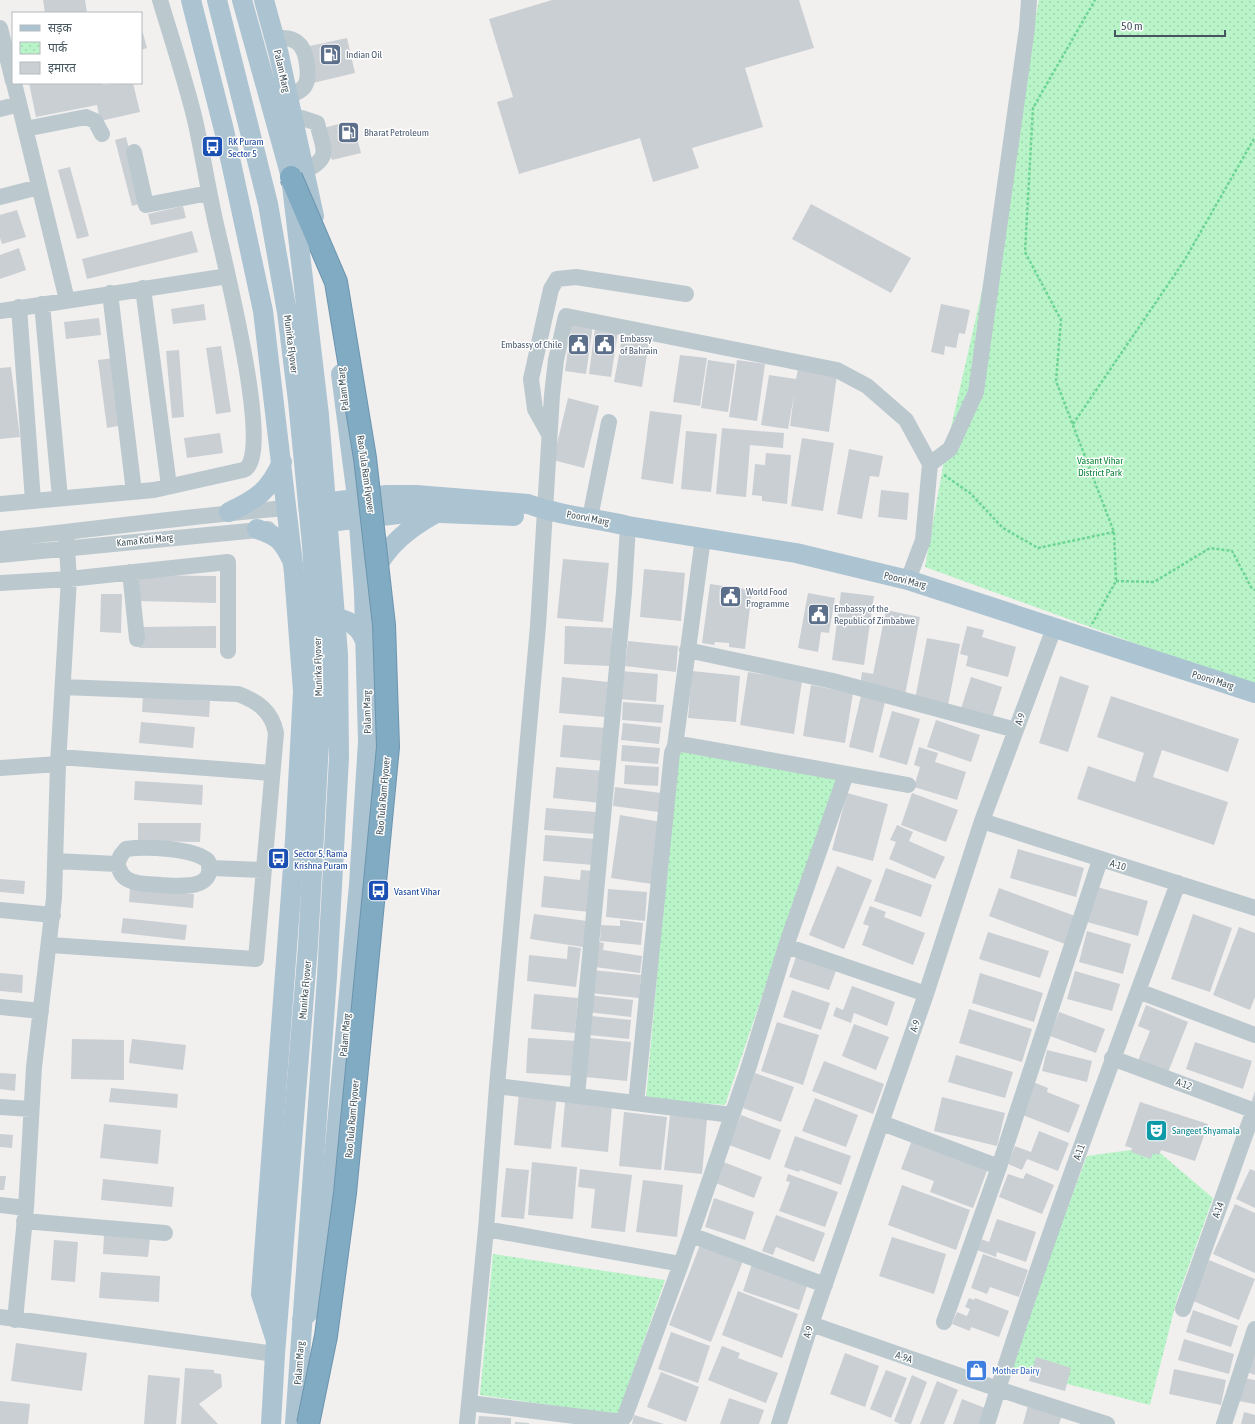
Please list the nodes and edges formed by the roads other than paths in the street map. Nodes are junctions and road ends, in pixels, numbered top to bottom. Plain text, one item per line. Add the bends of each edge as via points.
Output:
1 (160, 0) edge
2 (191, 0) edge
3 (217, 0) edge
4 (242, 0) edge
5 (264, 0) edge
6 (1029, 0) edge
7 (0, 28) edge
8 (12, 78) edge
9 (14, 84) edge
10 (19, 104) junction
11 (0, 109) edge
12 (25, 129) junction
13 (102, 134) dead end
14 (134, 152) dead end
15 (298, 174) junction
16 (39, 187) junction
17 (209, 193) junction
18 (0, 197) edge
19 (228, 276) junction
20 (143, 288) junction
21 (110, 293) junction
22 (686, 294) dead end
23 (67, 300) junction
24 (42, 304) junction
25 (19, 307) junction
26 (0, 311) edge
27 (609, 422) dead end
28 (549, 434) junction
29 (282, 462) junction
30 (930, 464) junction
31 (169, 486) junction
32 (134, 492) junction
33 (356, 497) junction
34 (60, 498) junction
35 (33, 501) junction
36 (0, 504) edge
37 (545, 510) junction
38 (229, 512) junction
39 (437, 512) junction
40 (288, 517) junction
41 (359, 518) junction
42 (590, 518) junction
43 (628, 526) junction
44 (257, 529) junction
45 (66, 533) junction
46 (703, 538) junction
47 (0, 539) edge
48 (66, 550) junction
49 (0, 555) edge
50 (293, 561) junction
51 (130, 572) junction
52 (69, 579) junction
53 (908, 580) junction
54 (0, 583) edge
55 (364, 592) junction
56 (1054, 628) junction
57 (137, 639) dead end
58 (366, 641) junction
59 (299, 644) junction
60 (687, 650) junction
61 (228, 651) dead end
62 (63, 687) junction
63 (1255, 693) edge
64 (1016, 730) junction
65 (675, 746) junction
66 (58, 761) junction
67 (0, 768) edge
68 (272, 773) junction
69 (846, 774) junction
70 (908, 785) dead end
71 (982, 821) junction
72 (1100, 860) junction
73 (55, 861) junction
74 (117, 864) junction
75 (211, 868) junction
76 (264, 870) junction
77 (1178, 883) junction
78 (1255, 908) edge
79 (0, 910) edge
80 (53, 915) junction
81 (50, 945) junction
82 (786, 946) junction
83 (1138, 991) junction
84 (926, 994) junction
85 (0, 1007) edge
86 (41, 1011) junction
87 (1255, 1035) edge
88 (1112, 1058) junction
89 (497, 1086) junction
90 (577, 1096) junction
91 (636, 1103) junction
92 (0, 1106) edge
93 (31, 1110) junction
94 (1254, 1111) edge
95 (732, 1114) junction
96 (882, 1123) junction
97 (999, 1168) junction
98 (0, 1205) edge
99 (25, 1215) junction
100 (486, 1229) junction
101 (165, 1233) dead end
102 (691, 1235) junction
103 (682, 1264) junction
104 (825, 1284) junction
105 (1183, 1309) dead end
106 (8, 1318) edge
107 (302, 1319) junction
108 (944, 1322) dead end
109 (811, 1324) junction
110 (1255, 1329) edge
111 (275, 1347) junction
112 (998, 1389) junction
113 (469, 1403) junction
114 (272, 1424) edge
115 (295, 1424) edge
116 (308, 1424) edge
117 (467, 1424) edge
118 (779, 1424) edge
119 (987, 1424) edge
120 (1107, 1424) edge
121 (1224, 1424) edge

1 - 17 street via 194,119
2 - 29 main road via 224,130 263,311
3 - 111 main road, Munirka Flyover, bridge via 268,204 286,312 298,401 312,544 318,656 319,743 308,946
4 - 15 main road, Munirka Flyover, bridge
5 - 15 main road, Palam Marg via 293,118
6 - 30 street via 976,392 950,449
7 - 8 street
9 - 10 street
10 - 11 street
10 - 12 street
12 - 13 street via 86,117 95,121
12 - 16 street
14 - 17 street via 146,204
15 - 33 main road, Palam Marg via 333,302
15 - 107 main road, Munirka Flyover, bridge via 338,654 339,758 327,977
15 - 116 highway, Rao Tula Ram Flyover, bridge via 336,282 365,458 384,625 388,747 345,1193 326,1336
16 - 18 street
16 - 23 street
17 - 19 street
19 - 20 street
19 - 31 street via 242,336 253,412 252,462 243,470
20 - 21 street
20 - 31 street
21 - 23 street
21 - 32 street
22 - 28 street via 576,277 557,279 551,289 531,378 535,410
23 - 24 street
24 - 25 street
24 - 34 street
25 - 26 street
25 - 35 street
27 - 42 street
28 - 30 street via 554,377 566,316 838,370 867,386 906,420
28 - 37 street
29 - 38 main road via 268,486 254,501
29 - 40 main road
30 - 53 street via 923,540
31 - 32 street
32 - 34 street
33 - 37 main road, Poorvi Marg via 416,495 528,504
33 - 40 main road, Poorvi Marg
33 - 41 main road, Palam Marg
34 - 35 street
35 - 36 street
37 - 39 main road via 527,517
37 - 42 main road, Poorvi Marg
37 - 89 street via 538,626
38 - 40 street, Kama Koti Marg
38 - 45 street, Kama Koti Marg
39 - 41 main road
39 - 55 main road via 404,533 388,550
40 - 41 main road
40 - 44 street, Kama Koti Marg
40 - 50 main road
41 - 55 main road, Palam Marg
42 - 43 main road, Poorvi Marg
43 - 46 main road, Poorvi Marg
43 - 90 street via 624,600
44 - 48 street, Kama Koti Marg
44 - 50 main road via 273,534 282,542
45 - 47 street, Kama Koti Marg
45 - 48 street
46 - 53 main road, Poorvi Marg via 796,553
46 - 60 street
48 - 49 street, Kama Koti Marg
48 - 52 street
50 - 59 main road
51 - 52 street
51 - 57 street
51 - 61 street via 228,562
52 - 54 street
52 - 62 street
53 - 56 main road, Poorvi Marg
55 - 58 main road, Palam Marg
56 - 63 main road, Poorvi Marg
56 - 64 street, A-9
58 - 59 main road via 356,624 329,617 316,619 306,626
58 - 107 main road, Palam Marg via 368,742 360,872 322,1291 321,1298
59 - 111 main road via 303,691 295,840 261,1294
60 - 64 street via 833,681
60 - 65 street
62 - 66 street
62 - 68 street via 238,694 253,700 272,718 275,730
64 - 71 street, A-9
65 - 69 street via 681,744
65 - 91 street via 672,753
66 - 67 street
66 - 68 street
66 - 73 street
68 - 76 street
69 - 70 street
69 - 82 street
71 - 72 street, A-10
71 - 84 street, A-9
72 - 77 street, A-10
72 - 97 street
73 - 74 street
73 - 80 street
74 - 75 street via 126,849 139,847 196,853 208,861
74 - 75 street via 126,879 137,883 189,887 201,883
75 - 76 street
76 - 81 street via 256,959
77 - 78 street, A-10
77 - 83 street, A-11
79 - 80 street
80 - 81 street
81 - 86 street
82 - 84 street
82 - 95 street
83 - 87 street
83 - 88 street, A-11
84 - 96 street, A-9
85 - 86 street
86 - 93 street
88 - 94 street, A-12
88 - 112 street, A-11
89 - 90 street
89 - 100 street
90 - 91 street
91 - 95 street
92 - 93 street
93 - 99 street
94 - 105 street, A-14
95 - 102 street
96 - 97 street
96 - 104 street, A-9
97 - 108 street
98 - 99 street
99 - 101 street
99 - 106 street
100 - 103 street
100 - 113 street
102 - 103 street
102 - 104 street
103 - 113 street via 624,1419 615,1421
104 - 109 street, A-9
106 - 111 street
107 - 115 main road, Palam Marg
109 - 112 street, A-9A
109 - 118 street, A-9
110 - 121 street
111 - 114 main road
112 - 119 street, A-11
112 - 120 street, A-9A
113 - 117 street

